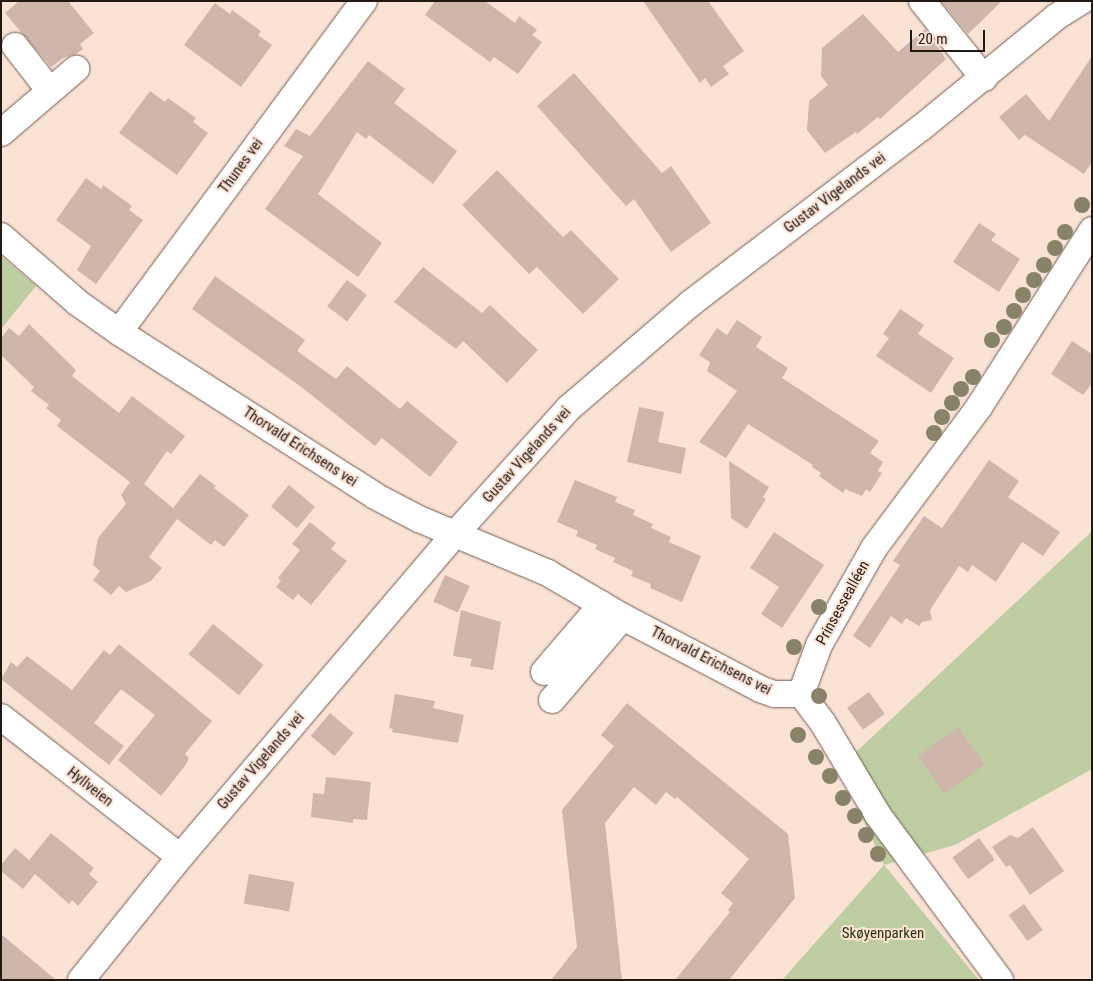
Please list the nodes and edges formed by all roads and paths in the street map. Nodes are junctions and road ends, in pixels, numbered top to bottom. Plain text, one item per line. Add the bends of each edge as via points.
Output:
1 (364, 1) edge
2 (922, 1) edge
3 (1082, 1) edge
4 (1058, 9) edge
5 (15, 46) dead end
6 (76, 69) dead end
7 (984, 78) junction
8 (50, 91) junction
9 (1, 133) edge
10 (1092, 230) edge
11 (1, 236) edge
12 (119, 332) junction
13 (455, 534) junction
14 (612, 610) junction
15 (544, 672) dead end
16 (801, 694) junction
17 (552, 700) dead end
18 (1, 717) edge
19 (180, 857) junction
20 (81, 980) edge
21 (1000, 980) edge

1 - 12 street, Thunes vei
2 - 7 street
3 - 4 street, Gustav Vigelands vei
4 - 7 street, Gustav Vigelands vei
5 - 8 street
6 - 8 street
7 - 13 street, Gustav Vigelands vei via 691,302 614,366 569,408
8 - 9 street
10 - 16 street, Prinsessealléen via 979,407 874,548 819,645
11 - 12 street, Thorvald Erichsens vei via 64,292
12 - 13 street, Thorvald Erichsens vei via 375,496
13 - 14 street, Thorvald Erichsens vei via 508,553
13 - 19 street, Gustav Vigelands vei
14 - 15 street
14 - 16 street, Thorvald Erichsens vei via 760,689 774,694
14 - 17 street
16 - 21 street via 823,723 878,815
18 - 19 street, Hyllveien
19 - 20 street, Gustav Vigelands vei

